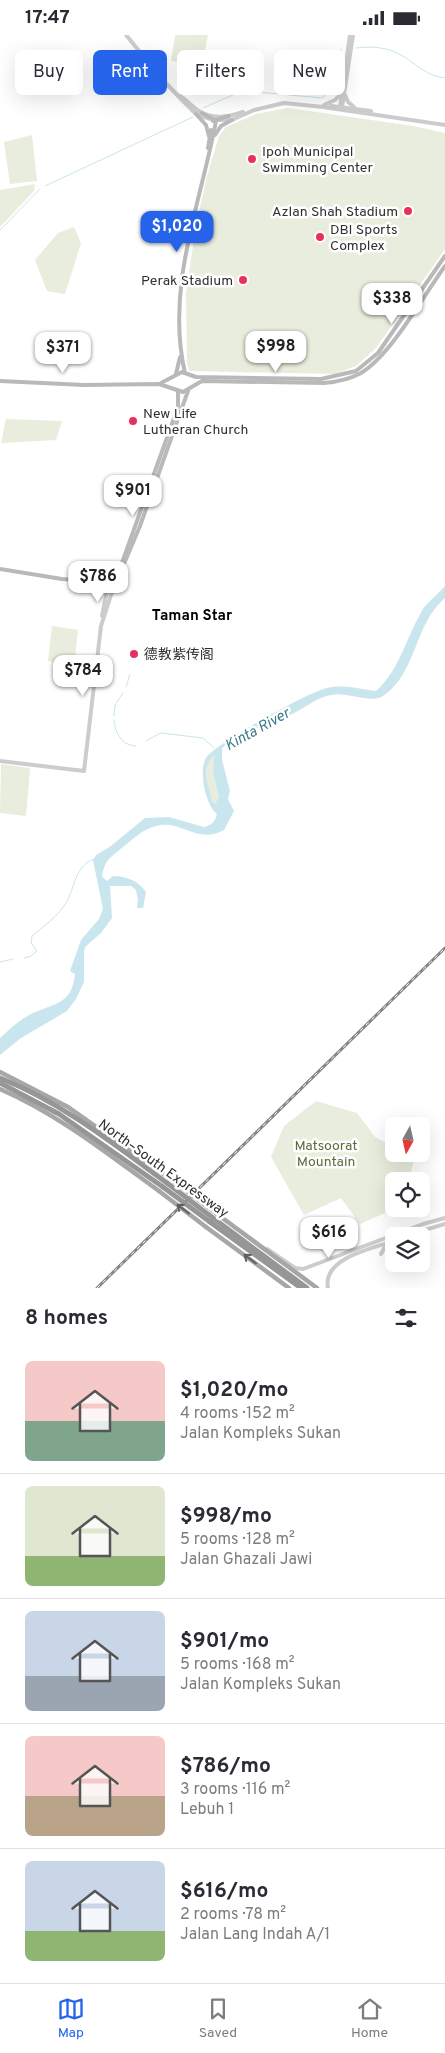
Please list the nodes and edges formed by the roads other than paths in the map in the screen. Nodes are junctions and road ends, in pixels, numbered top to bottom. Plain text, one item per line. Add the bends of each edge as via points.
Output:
1 (126, 35) edge
2 (351, 35) edge
3 (345, 79) edge
4 (342, 95) edge
5 (343, 95) edge
6 (344, 95) edge
7 (324, 106) junction
8 (341, 107) junction
9 (358, 111) junction
10 (199, 113) junction
11 (231, 118) junction
12 (215, 120) junction
13 (443, 123) edge
14 (211, 141) junction
15 (445, 257) edge
16 (445, 265) edge
17 (435, 271) junction
18 (427, 283) junction
19 (423, 297) junction
20 (413, 304) junction
21 (180, 355) junction
22 (373, 364) junction
23 (356, 371) junction
24 (187, 374) junction
25 (175, 375) junction
26 (274, 378) junction
27 (2, 382) edge
28 (262, 382) junction
29 (285, 383) junction
30 (159, 384) junction
31 (189, 390) junction
32 (176, 391) junction
33 (0, 568) edge
34 (112, 576) junction
35 (107, 577) junction
36 (106, 584) junction
37 (115, 584) junction
38 (101, 626) junction
39 (0, 761) edge
40 (0, 1074) edge
41 (0, 1083) edge
42 (0, 1089) edge
43 (164, 1185) junction
44 (445, 1218) edge
45 (212, 1220) junction
46 (445, 1224) edge
47 (430, 1229) edge
48 (385, 1244) edge
49 (259, 1245) junction
50 (385, 1247) edge
51 (381, 1255) dead end
52 (288, 1288) edge
53 (300, 1288) edge
54 (307, 1288) edge
55 (318, 1288) edge
56 (328, 1288) edge

1 - 10 street via 176,94
2 - 3 street
4 - 7 street
5 - 8 street
6 - 9 street
7 - 8 street
7 - 9 street
7 - 11 street via 274,104
8 - 9 street
9 - 13 street
10 - 11 street
10 - 12 street
10 - 14 main road
11 - 12 street
11 - 14 main road
12 - 14 main road
14 - 21 main road via 194,212 179,305
15 - 17 main road
16 - 17 main road
16 - 19 main road
17 - 18 main road
18 - 19 main road
18 - 20 main road
19 - 20 main road
19 - 22 main road
20 - 23 main road via 378,353
21 - 24 main road
21 - 25 main road
22 - 23 main road
22 - 29 main road via 339,381
23 - 26 main road via 321,379
24 - 25 main road
24 - 26 main road
24 - 31 main road via 192,380
25 - 30 main road
25 - 32 main road via 172,383
26 - 28 main road
26 - 29 main road
27 - 30 main road
28 - 29 main road
28 - 31 main road via 202,381
30 - 32 main road
31 - 32 main road
31 - 37 main road
32 - 34 main road via 179,403 167,439 123,561
33 - 35 main road via 78,579
33 - 36 main road
34 - 35 main road
34 - 37 main road
35 - 36 main road
36 - 37 main road
36 - 38 street
37 - 38 street
38 - 39 street via 84,771
40 - 43 highway, North–South Expressway via 104,1137
41 - 43 highway, North–South Expressway via 59,1113
42 - 43 main road via 43,1111
43 - 45 highway, North–South Expressway, bridge
45 -> 43 main road, bridge
44 - 49 street via 304,1269 295,1268
45 - 49 main road
52 -> 45 main road
45 - 53 highway, North–South Expressway
45 - 54 highway, North–South Expressway
46 - 47 street
48 - 56 street via 339,1262 328,1275
49 - 55 main road
50 - 51 street

